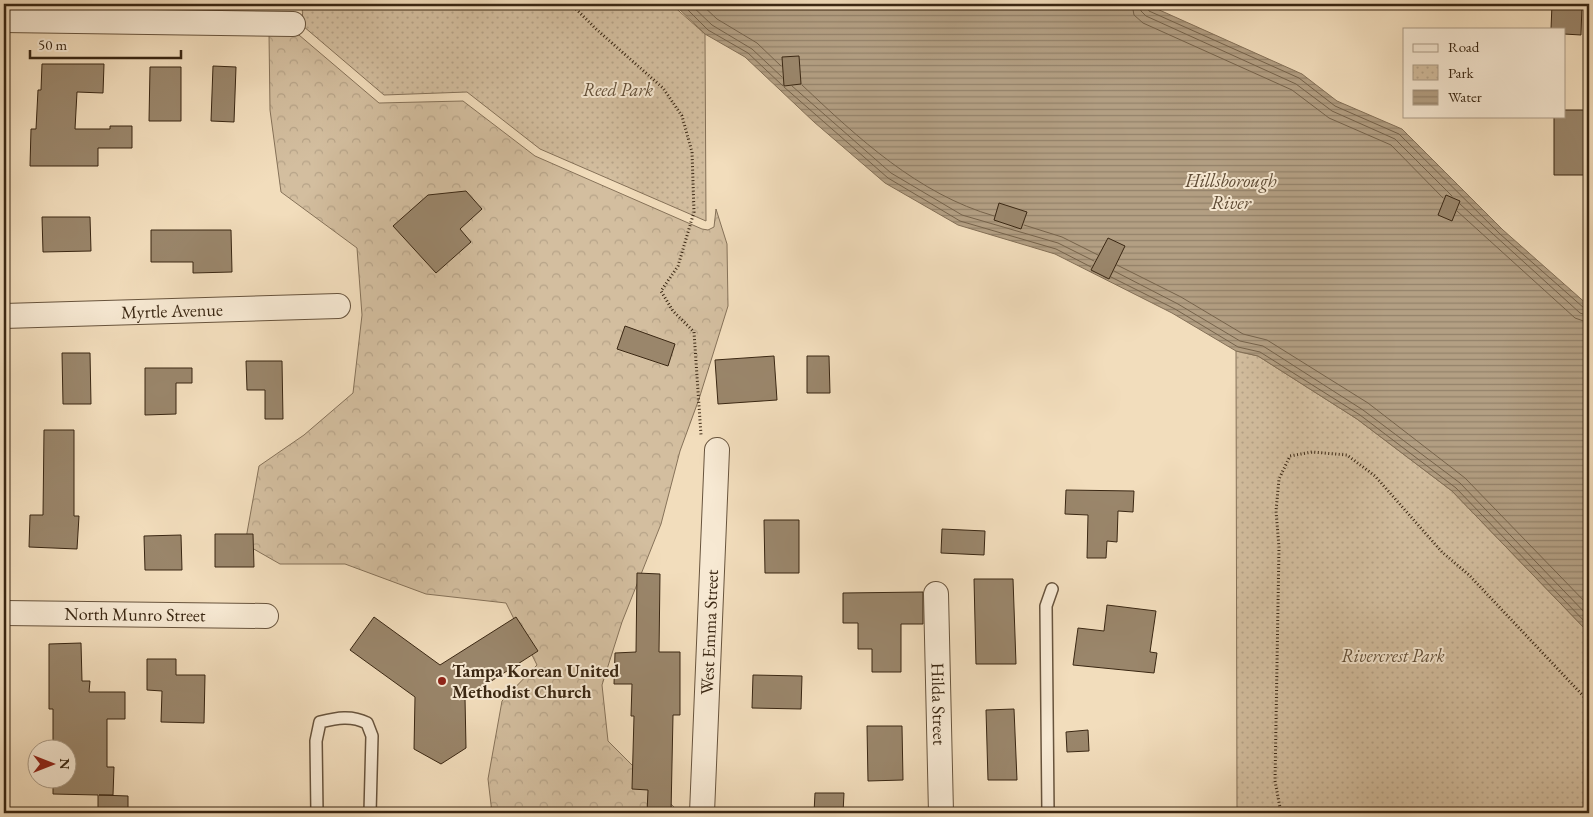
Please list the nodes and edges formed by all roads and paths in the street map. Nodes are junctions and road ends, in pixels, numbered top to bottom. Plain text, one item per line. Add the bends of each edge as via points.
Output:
1 (571, 4) edge
2 (4, 20) edge
3 (294, 24) dead end
4 (338, 306) dead end
5 (4, 316) edge
6 (717, 450) joint
7 (1052, 589) dead end
8 (936, 594) dead end
9 (4, 613) edge
10 (266, 616) dead end
11 (1589, 702) edge
12 (316, 813) edge
13 (370, 813) edge
14 (702, 813) edge
15 (941, 813) edge
16 (1048, 813) edge
17 (1281, 813) edge

1 - 6 path via 663,88 682,116 692,152 694,212 678,266 660,291 673,311 694,332 701,438
2 - 3 street
4 - 5 street, Myrtle Avenue
6 - 14 street, West Emma Street
7 - 16 lane via 1046,606
8 - 15 street, Hilda Street
9 - 10 street, North Munro Street
11 - 17 path via 1469,575 1442,552 1375,476 1347,455 1312,452 1290,456 1279,479 1276,511 1279,547 1274,781
12 - 13 lane via 316,741 320,722 340,717 367,722 372,736

